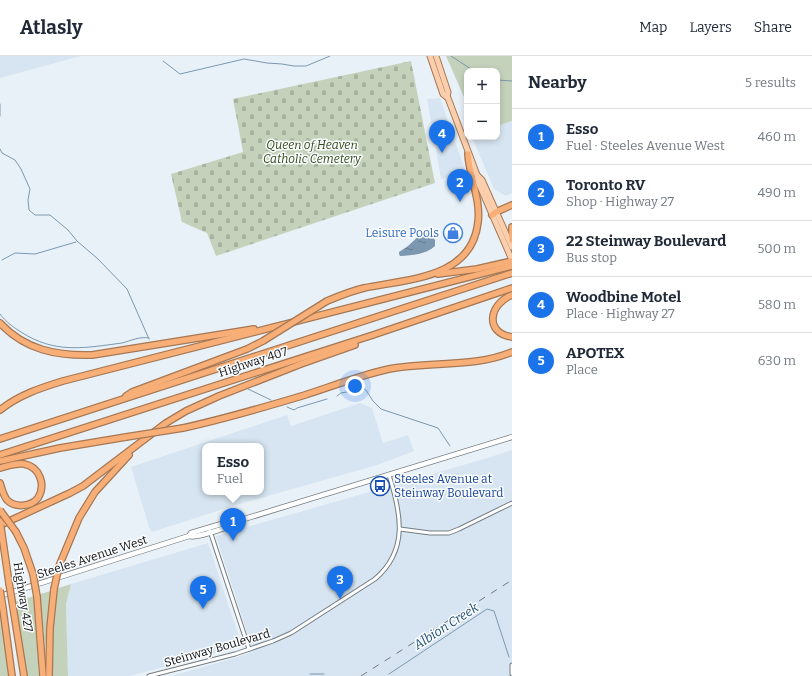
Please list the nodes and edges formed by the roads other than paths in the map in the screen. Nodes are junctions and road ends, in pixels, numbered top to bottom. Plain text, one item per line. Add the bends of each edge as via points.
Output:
1 (430, 56) edge
2 (436, 56) edge
3 (447, 97) junction
4 (468, 154) junction
5 (512, 205) edge
6 (494, 214) junction
7 (512, 228) edge
8 (512, 240) edge
9 (512, 247) edge
10 (512, 260) edge
11 (512, 266) edge
12 (512, 273) edge
13 (424, 276) junction
14 (512, 288) edge
15 (512, 295) edge
16 (0, 323) edge
17 (272, 328) junction
18 (373, 335) junction
19 (512, 337) edge
20 (512, 352) edge
21 (120, 400) junction
22 (0, 410) edge
23 (512, 437) edge
24 (0, 439) edge
25 (138, 444) junction
26 (0, 455) edge
27 (0, 461) edge
28 (0, 468) edge
29 (389, 475) junction
30 (0, 483) edge
31 (512, 503) edge
32 (0, 510) edge
33 (3, 522) edge
34 (210, 530) junction
35 (400, 530) junction
36 (0, 590) edge
37 (0, 596) edge
38 (249, 649) junction
39 (512, 665) edge
40 (512, 674) edge
41 (12, 676) edge
42 (24, 676) edge
43 (43, 676) edge
44 (49, 676) edge
45 (149, 676) edge

1 - 3 main road
2 - 3 main road via 448,92
3 - 4 main road
4 - 6 main road via 477,175 482,180
4 - 13 highway via 476,194 477,229 460,259 449,268
5 - 6 highway
6 - 9 main road
6 - 10 main road
7 - 8 highway
10 - 13 highway via 477,269
11 - 17 highway
12 - 21 highway, Highway 407
13 - 21 highway, bridge via 346,293 247,349 132,392
14 - 18 highway, Highway 407
15 - 19 highway via 500,301 492,318 497,331
16 - 17 highway via 6,330 37,348 71,356 92,355 256,328
17 - 22 highway via 36,389
18 - 25 highway via 186,411
18 - 26 highway, Highway 407
20 - 27 highway, bridge via 477,361 390,369 347,380 239,415 183,428 60,448
21 - 24 highway, Highway 407
23 - 29 main road, Steeles Avenue West
25 - 33 highway via 77,490
25 - 44 highway, bridge via 95,492 79,518 59,566 50,628
28 - 30 highway via 24,464 33,468 42,484 36,500 19,505 8,500
29 - 34 main road, Steeles Avenue West
29 - 35 street, Steinway Boulevard
31 - 35 street via 449,533
32 - 43 highway, bridge via 16,532 33,574
33 - 42 highway, Highway 427, bridge via 9,584
34 - 37 main road, Steeles Avenue West via 193,538 189,536
34 - 38 street
35 - 38 street, Steinway Boulevard via 393,557 375,579 291,633 273,642
36 - 41 highway, Highway 427, bridge
38 - 45 street, Steinway Boulevard
39 - 40 street

